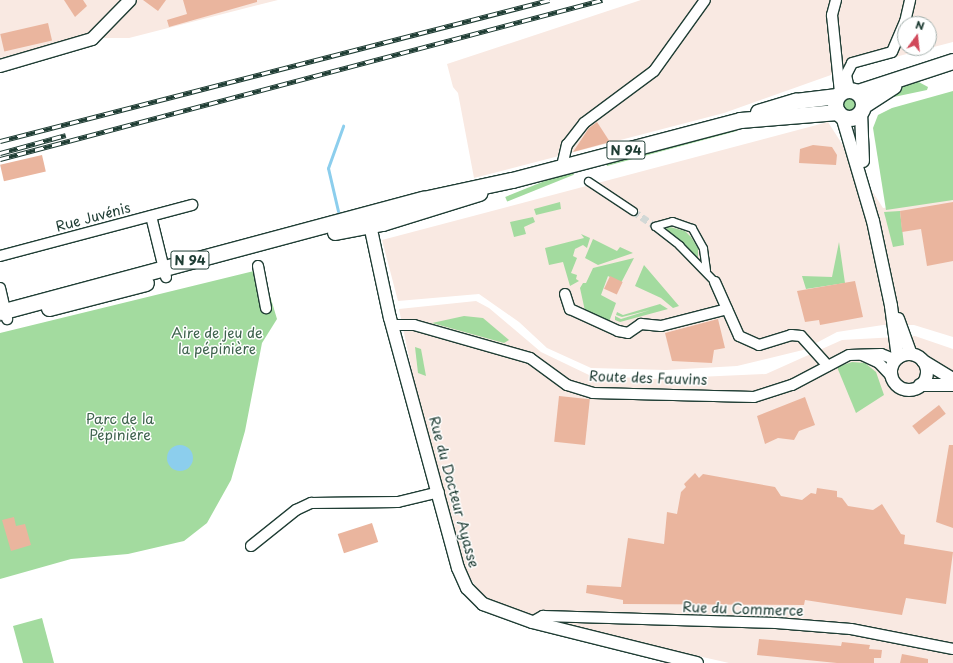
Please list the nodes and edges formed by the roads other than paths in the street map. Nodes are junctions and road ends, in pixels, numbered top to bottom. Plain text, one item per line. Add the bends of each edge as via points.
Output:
1 (130, 0) edge
2 (706, 0) edge
3 (836, 0) edge
4 (910, 0) edge
5 (953, 61) edge
6 (0, 66) edge
7 (953, 66) edge
8 (852, 98) junction
9 (840, 114) junction
10 (740, 120) junction
11 (562, 166) junction
12 (588, 181) dead end
13 (192, 205) dead end
14 (870, 208) junction
15 (633, 212) tunnel mouth
16 (150, 216) junction
17 (372, 219) junction
18 (0, 256) edge
19 (258, 266) dead end
20 (706, 270) junction
21 (165, 272) junction
22 (715, 282) joint
23 (0, 288) edge
24 (565, 294) dead end
25 (266, 308) dead end
26 (727, 309) junction
27 (3, 315) edge
28 (391, 319) junction
29 (899, 338) junction
30 (858, 354) junction
31 (911, 354) junction
32 (897, 359) junction
33 (923, 361) junction
34 (828, 366) junction
35 (892, 377) junction
36 (953, 379) edge
37 (953, 385) edge
38 (920, 386) junction
39 (439, 492) junction
40 (251, 546) dead end
41 (532, 622) junction
42 (953, 649) edge
43 (697, 663) edge

1 - 6 street via 92,39
2 - 11 street via 654,71 584,123 567,146
3 - 8 street via 832,15
4 - 8 street via 905,22 892,52 852,63 846,75
5 - 8 main road, N 94
7 - 8 main road, N 94
8 - 9 main road via 835,104
8 - 9 main road via 852,118
8 - 10 main road, N 94 via 795,101
8 - 14 street
9 - 10 main road, N 94
9 - 14 street
10 - 11 main road, N 94
11 - 17 main road, N 94 via 512,180 476,185
12 - 15 street
13 - 16 street, Rue Juvénis
14 - 29 street
16 - 18 street, Rue Juvénis
16 - 21 street
17 - 21 main road, N 94 via 322,235
17 - 28 street, Rue du Docteur Ayasse
19 - 25 street
20 - 20 street via 679,245 655,226 672,221 692,228 703,248
20 - 22 street
21 - 27 main road, N 94
22 - 26 street
23 - 27 street
24 - 26 street via 570,309 628,333 641,324 661,326
26 - 34 street via 739,336 752,344 796,334 809,344 818,358
28 - 34 street, Route des Fauvins via 530,358 567,385 593,393 754,396 792,385 824,372
28 - 39 street, Rue du Docteur Ayasse
29 - 31 street
29 - 32 street
30 - 32 street, Route des Fauvins via 881,354
30 - 34 street, Route des Fauvins
30 - 35 street via 873,359
31 - 32 street
31 - 33 street
32 - 35 street
33 - 36 street
33 - 38 street via 927,374
35 - 38 street via 904,389
37 - 38 street
39 - 40 street via 398,502 311,503 296,510
39 - 41 street, Rue du Docteur Ayasse via 458,568 467,588 483,604
41 - 42 street, Rue du Commerce via 542,616 784,624 852,629
41 - 43 street, Rue du Docteur Ayasse

